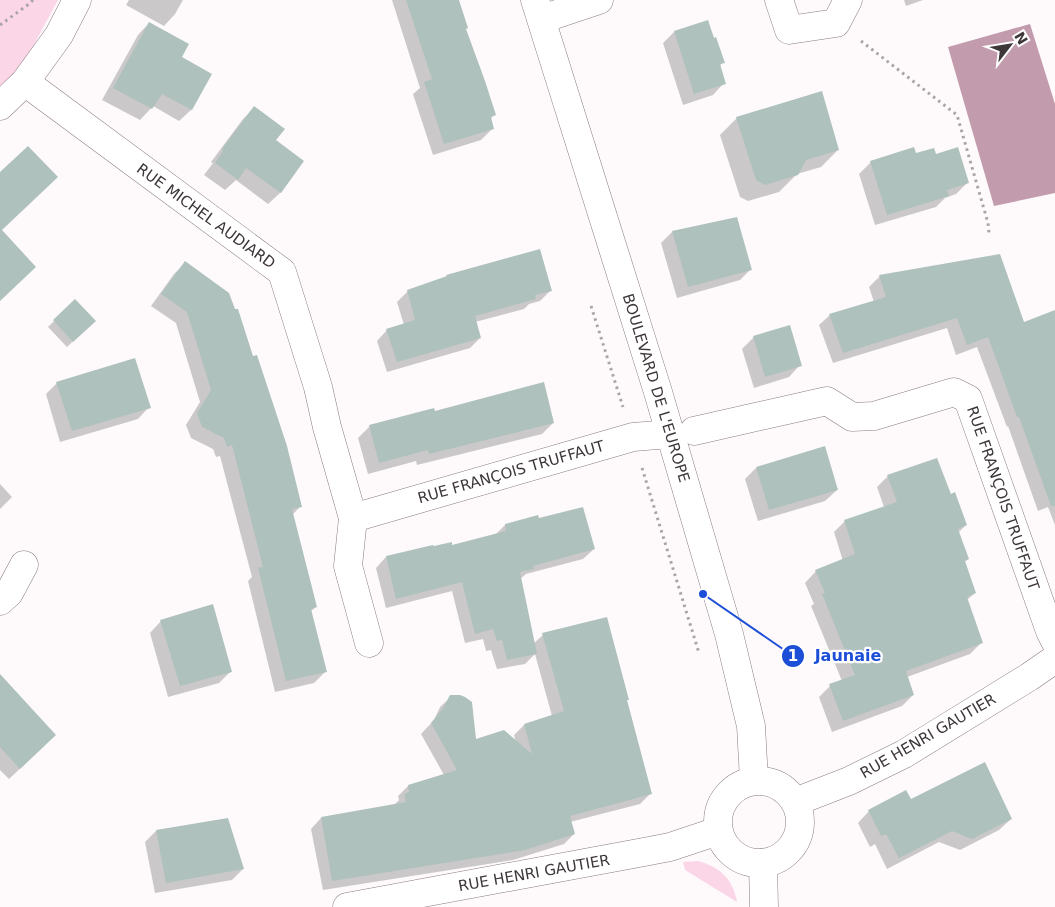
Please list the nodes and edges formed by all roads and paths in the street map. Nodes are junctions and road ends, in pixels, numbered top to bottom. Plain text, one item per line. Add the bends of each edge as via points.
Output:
1 (34, 0) edge
2 (77, 0) edge
3 (599, 0) edge
4 (779, 0) edge
5 (539, 9) edge
6 (842, 11) edge
7 (0, 25) edge
8 (25, 82) junction
9 (0, 106) edge
10 (989, 233) dead end
11 (591, 306) dead end
12 (682, 433) junction
13 (633, 437) junction
14 (353, 518) junction
15 (24, 565) dead end
16 (0, 601) edge
17 (1055, 641) edge
18 (368, 643) dead end
19 (1055, 659) edge
20 (754, 780) junction
21 (795, 802) junction
22 (718, 830) junction
23 (763, 863) junction
24 (347, 907) edge
25 (764, 907) edge

1 - 7 path
2 - 8 street via 59,35
3 - 5 street
4 - 6 street via 789,30
5 - 12 street, BOULEVARD DE L'EUROPE
6 - 10 path via 957,115
8 - 9 street
8 - 14 street, RUE MICHEL AUDIARD via 282,272 318,387
11 - 13 path
12 - 13 street, RUE FRANÇOIS TRUFFAUT
12 - 17 street, RUE FRANÇOIS TRUFFAUT via 827,402 852,417 874,416 954,392 968,399
12 - 20 street, BOULEVARD DE L'EUROPE via 751,726
13 - 14 street, RUE FRANÇOIS TRUFFAUT
14 - 18 street via 348,566
15 - 16 street via 10,593
19 - 21 street, RUE HENRI GAUTIER via 904,754 849,781
20 - 21 street via 778,785
20 - 22 street via 741,784 722,803
21 - 23 street via 800,815 800,829 795,842 776,860
22 - 23 street via 730,851 751,863
22 - 24 street, RUE HENRI GAUTIER via 670,847
23 - 25 street

